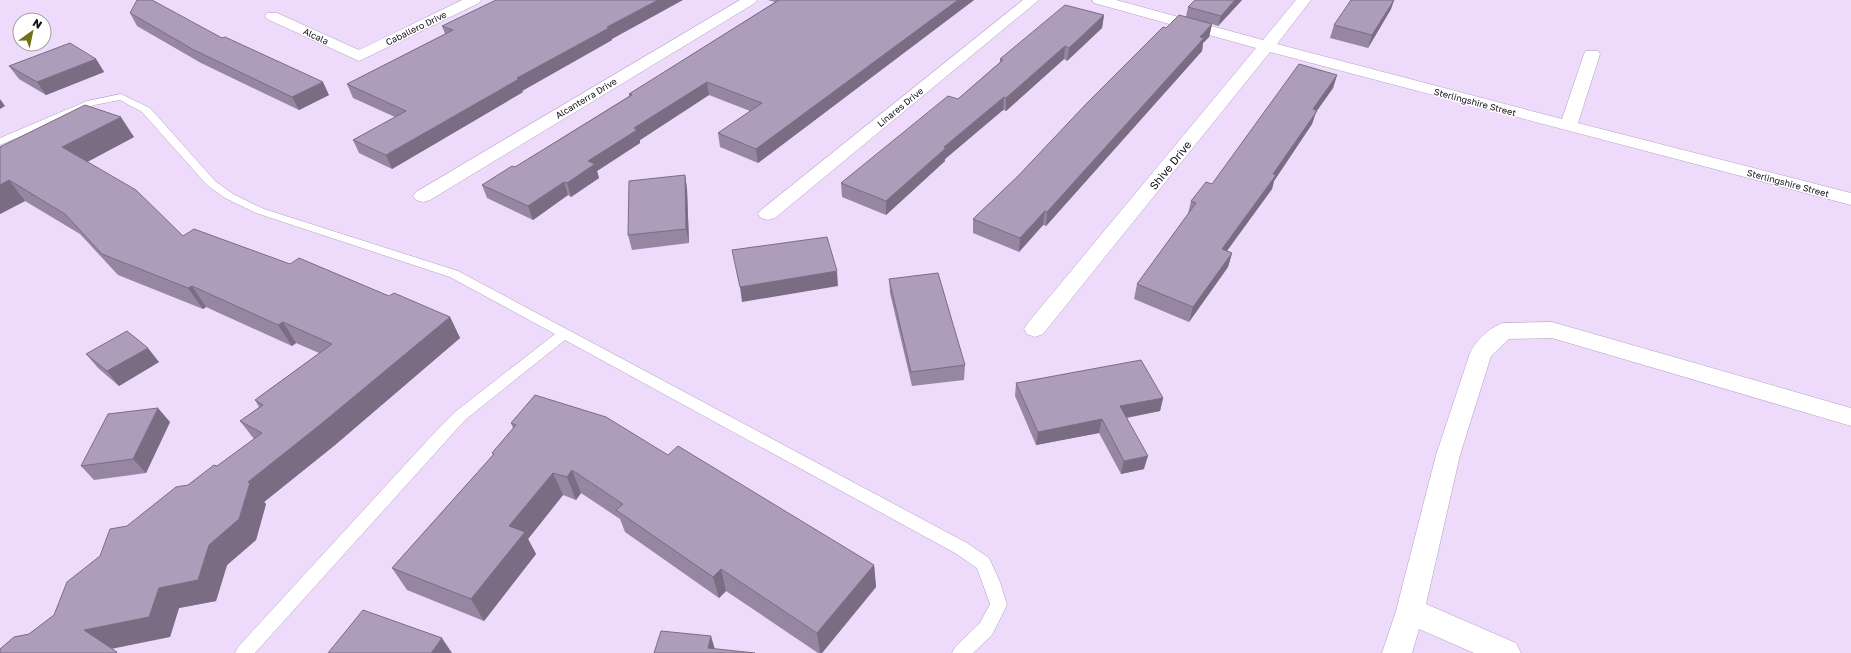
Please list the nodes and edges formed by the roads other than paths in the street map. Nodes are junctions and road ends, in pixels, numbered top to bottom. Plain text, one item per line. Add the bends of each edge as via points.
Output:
1 (474, 0) edge
2 (750, 0) edge
3 (1032, 0) edge
4 (1099, 0) edge
5 (1304, 0) edge
6 (272, 16) dead end
7 (1266, 47) junction
8 (1592, 54) dead end
9 (359, 56) joint
10 (1568, 126) junction
11 (0, 142) edge
12 (423, 196) dead end
13 (1851, 200) edge
14 (768, 214) dead end
15 (1035, 329) dead end
16 (565, 333) junction
17 (1851, 417) edge
18 (1410, 611) junction
19 (244, 653) edge
20 (961, 653) edge
21 (1397, 653) edge
22 (1506, 653) edge

1 - 9 street, Caballero Drive
2 - 12 street, Alcanterra Drive
3 - 14 street, Linares Drive
4 - 7 street, Sterlingshire Street
5 - 7 street, Shive Drive
6 - 9 street, Alcala
7 - 10 street, Sterlingshire Street
7 - 15 street, Shive Drive
8 - 10 street
10 - 13 street, Sterlingshire Street
11 - 16 lane via 91,103 121,97 146,110 211,183 229,196 260,211 454,274
16 - 19 lane via 460,416
16 - 20 lane via 954,544 983,563 999,605 986,629
17 - 18 street via 1552,330 1503,331 1481,353 1448,455
18 - 21 street
18 - 22 street

